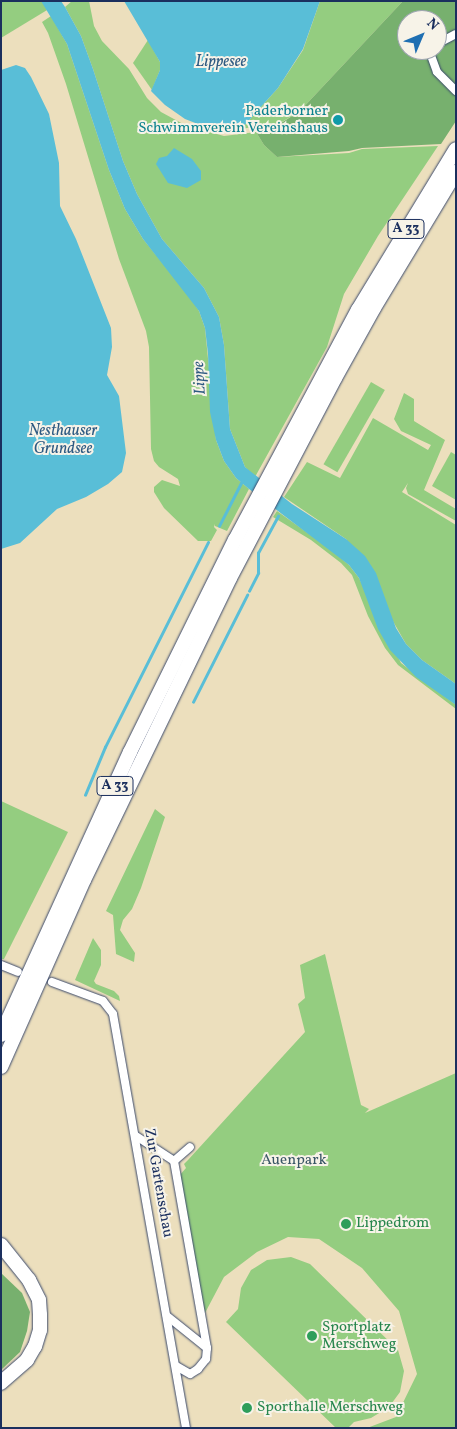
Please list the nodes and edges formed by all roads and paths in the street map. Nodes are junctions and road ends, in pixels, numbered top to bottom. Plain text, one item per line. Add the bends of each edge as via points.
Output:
1 (433, 60) edge
2 (456, 90) edge
3 (456, 149) edge
4 (456, 172) edge
5 (1, 965) edge
6 (18, 972) dead end
7 (52, 982) dead end
8 (1, 1035) edge
9 (1, 1067) edge
10 (136, 1136) junction
11 (190, 1147) dead end
12 (174, 1161) junction
13 (1, 1245) edge
14 (1, 1262) edge
15 (167, 1316) junction
16 (208, 1348) junction
17 (176, 1366) junction
18 (1, 1378) edge
19 (1, 1383) edge
20 (186, 1428) edge

1 - 2 street via 437,72
3 - 8 highway, A 33 via 358,310 288,436 130,752
4 - 9 highway, A 33 via 374,308 243,553 92,864
5 - 6 street
7 - 10 street, Zur Gartenschau via 103,1001 110,1007
10 - 12 street
10 - 15 street, Zur Gartenschau
11 - 12 street
12 - 16 street
13 - 19 highway via 29,1280 39,1300 40,1330 27,1360
14 - 18 highway via 14,1269 25,1283 34,1300 37,1329 24,1358
15 - 16 street
15 - 17 street, Zur Gartenschau
16 - 17 street via 206,1359 190,1374
17 - 20 street, Zur Gartenschau

